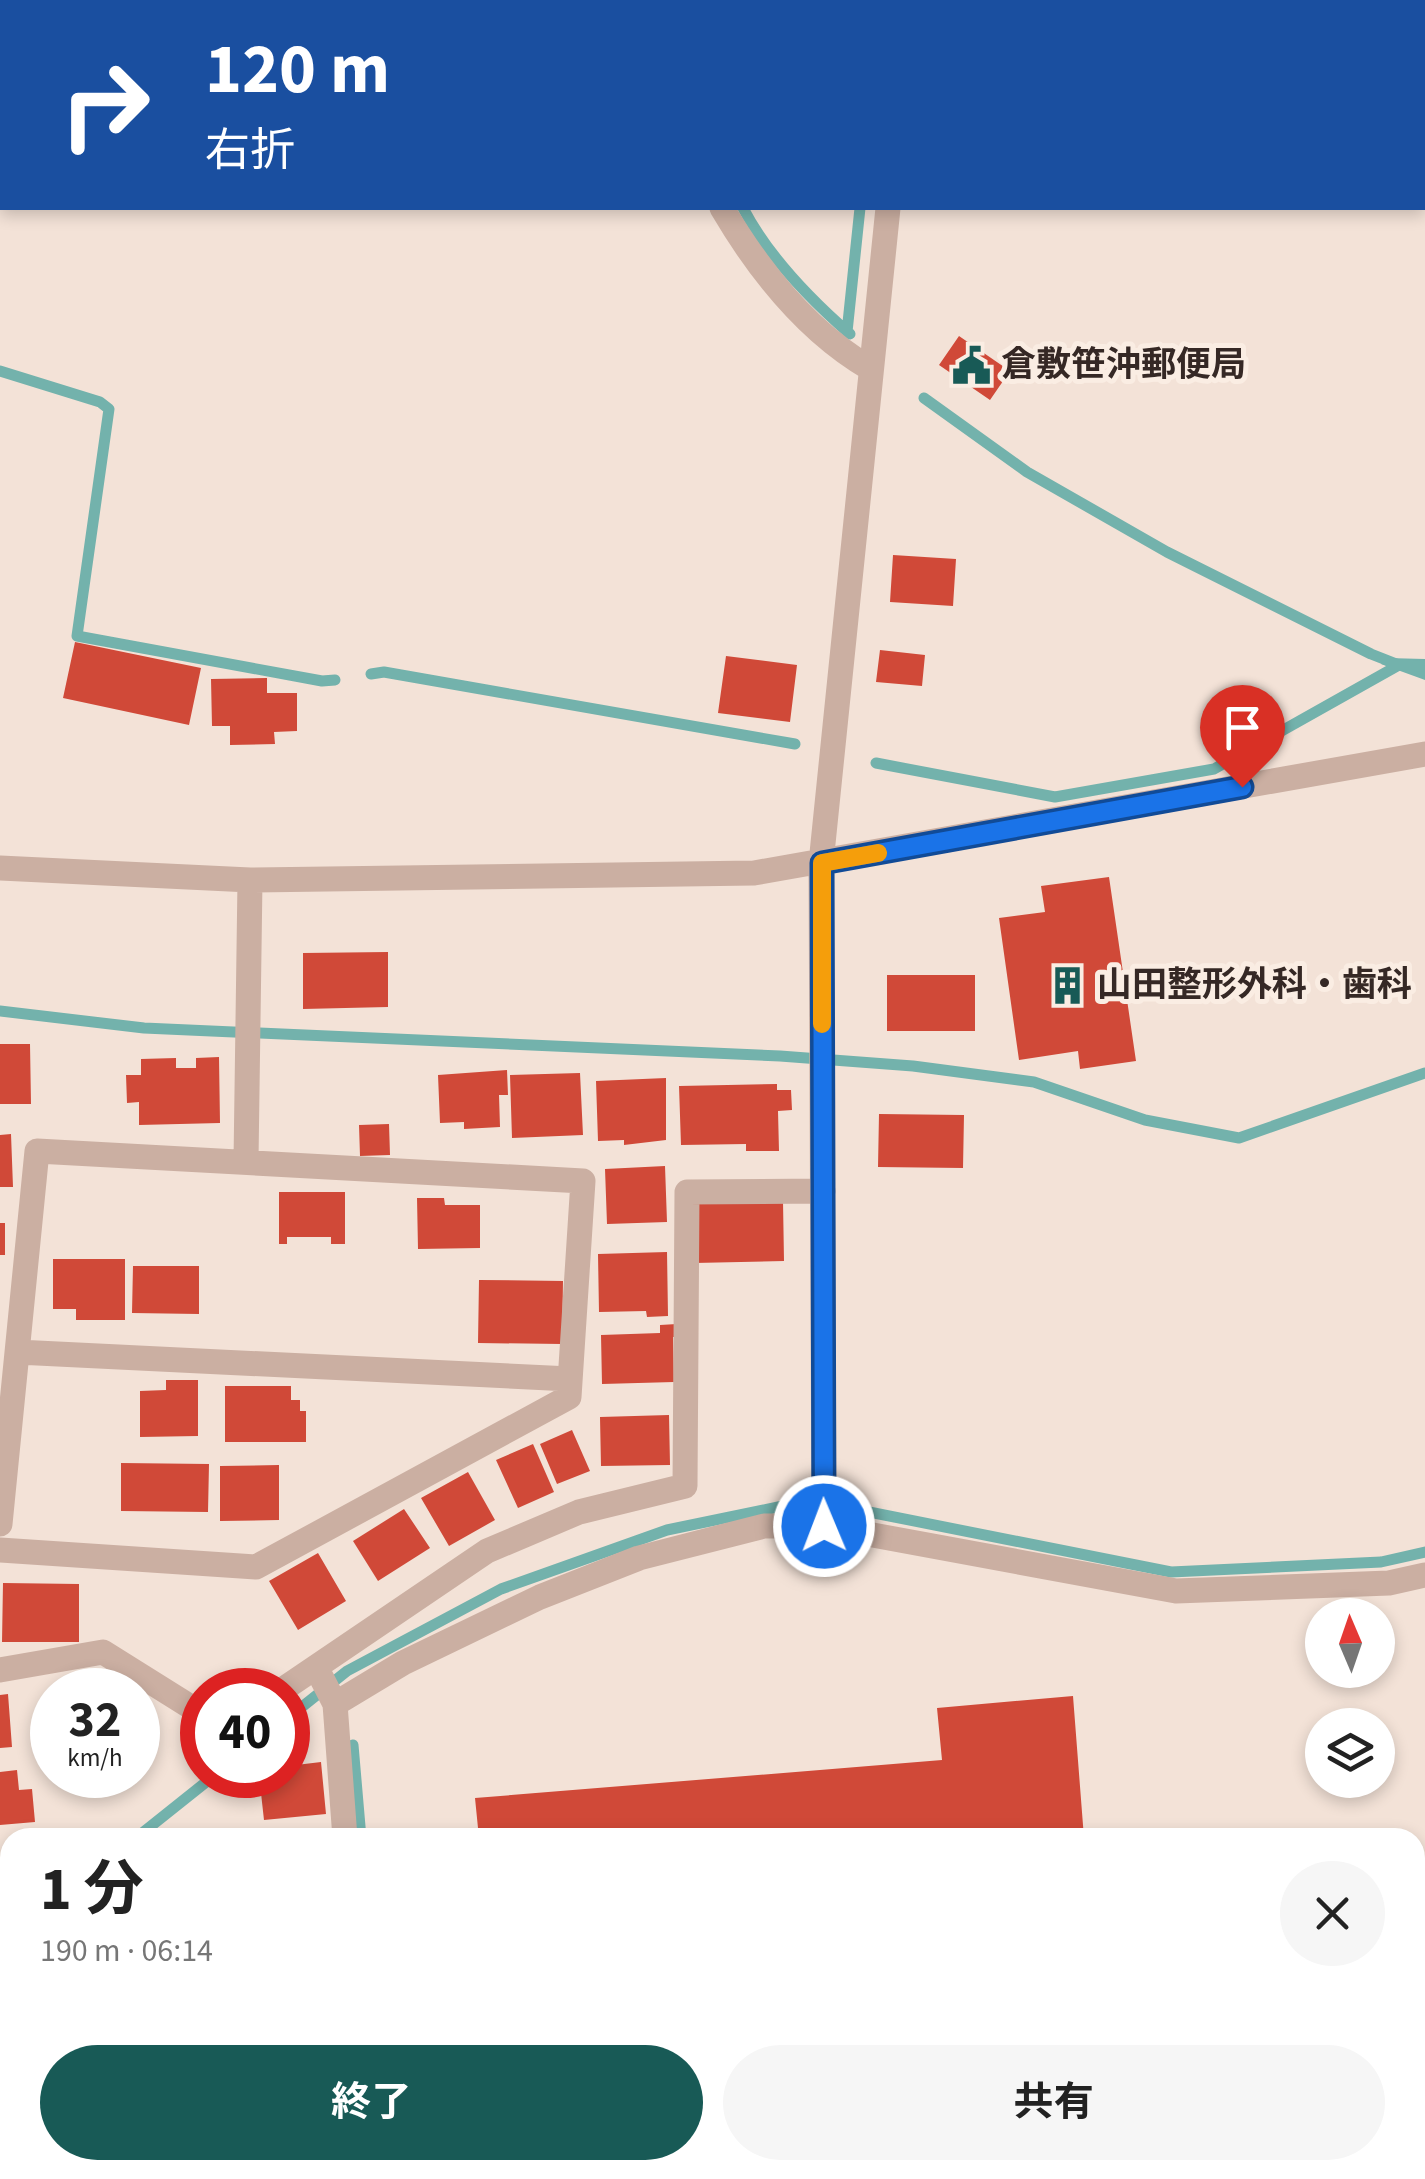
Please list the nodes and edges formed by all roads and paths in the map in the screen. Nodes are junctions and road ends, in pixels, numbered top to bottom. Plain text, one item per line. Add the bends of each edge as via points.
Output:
1 (723, 210) edge
2 (888, 210) edge
3 (871, 369) junction
4 (1425, 754) edge
5 (822, 863) junction
6 (0, 868) edge
7 (250, 880) junction
8 (246, 1161) junction
9 (824, 1191) junction
10 (18, 1352) junction
11 (570, 1379) junction
12 (824, 1520) junction
13 (0, 1524) edge
14 (0, 1550) edge
15 (1425, 1574) edge
16 (0, 1670) edge
17 (326, 1686) junction
18 (310, 1687) edge
19 (180, 1700) edge
20 (343, 1828) edge

1 - 3 street via 778,289 820,334
2 - 3 street
3 - 5 street
4 - 5 street
5 - 7 street via 754,873
5 - 9 street
6 - 7 street
7 - 8 street
8 - 10 street via 37,1151
8 - 11 street via 583,1181
9 - 12 street
9 - 17 street via 686,1192 685,1486 579,1512 487,1552
10 - 11 street
10 - 13 street
11 - 14 street via 569,1397 256,1566
12 - 15 street via 1176,1591 1389,1583
12 - 17 street via 764,1526 638,1558 403,1663
16 - 19 street via 103,1652
17 - 18 street
17 - 20 street

